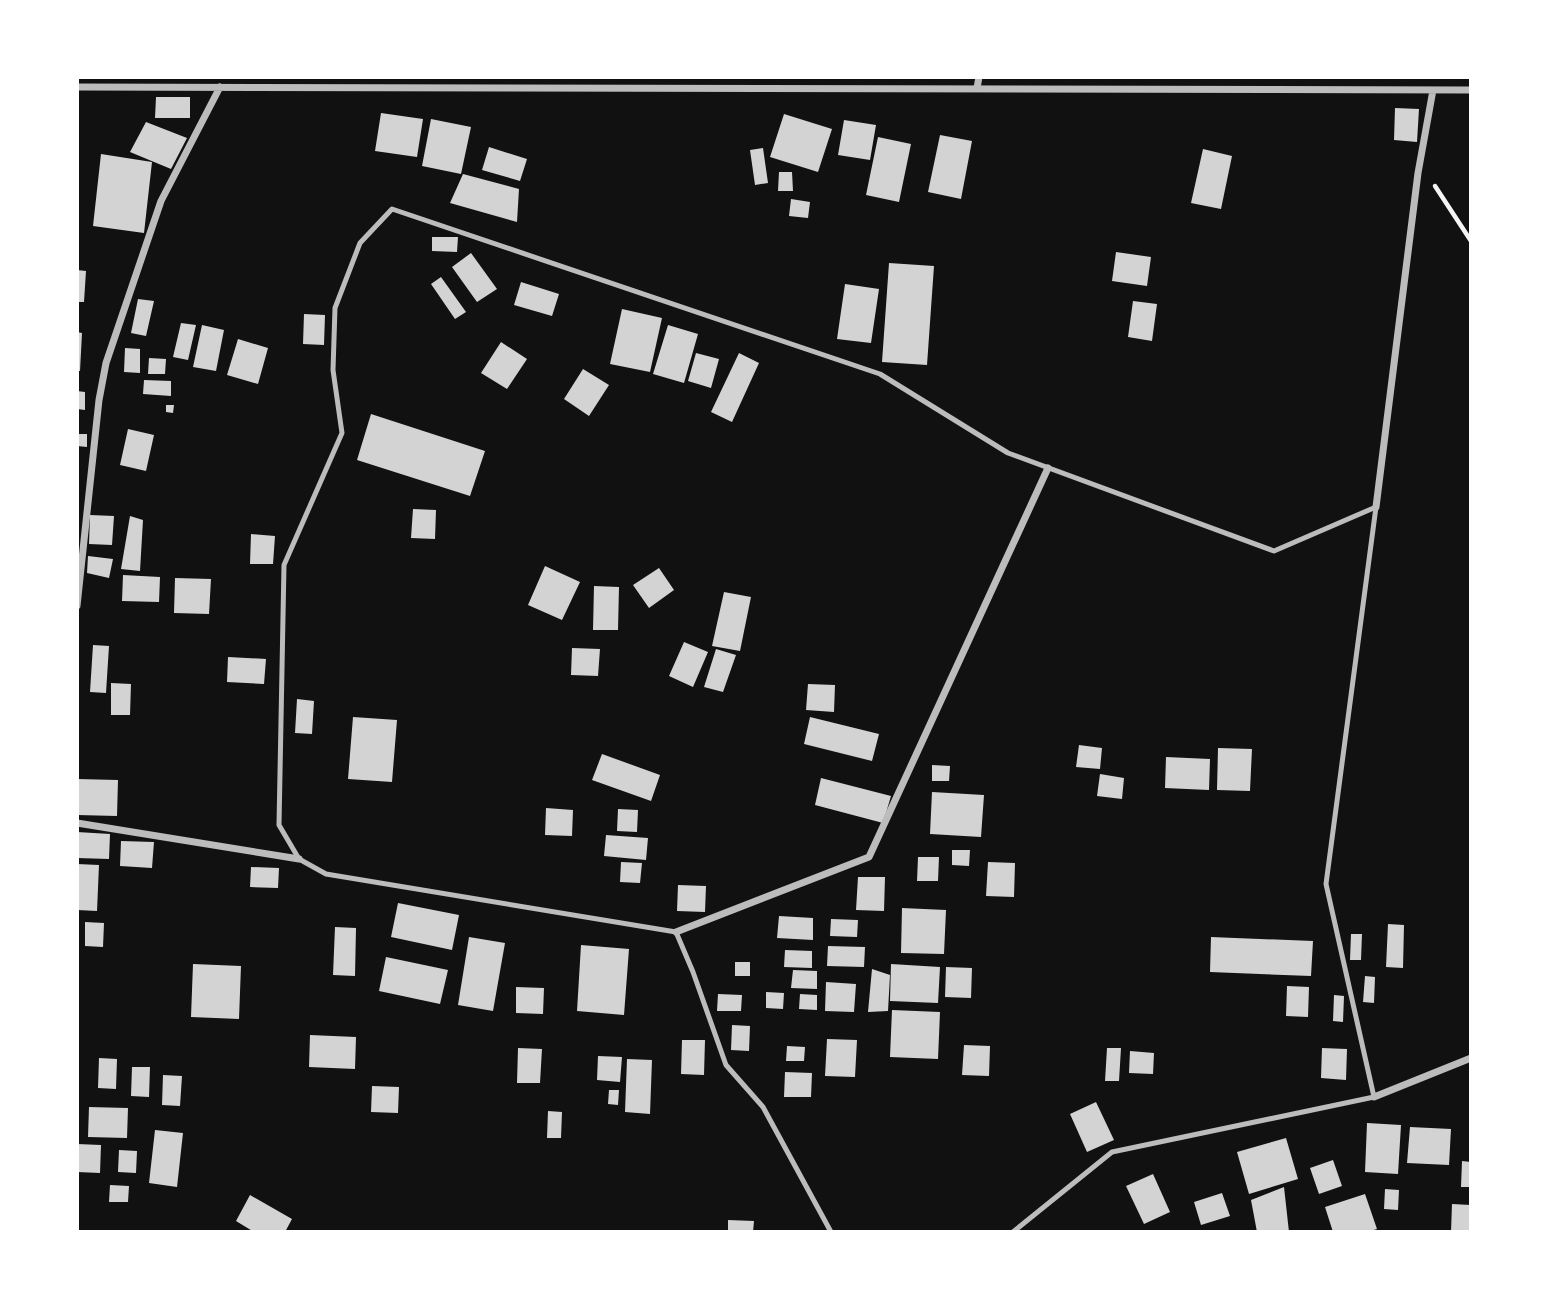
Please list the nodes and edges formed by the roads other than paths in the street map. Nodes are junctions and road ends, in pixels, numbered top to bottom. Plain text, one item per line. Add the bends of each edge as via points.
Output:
1 (979, 77) edge
2 (77, 87) edge
3 (220, 87) junction
4 (977, 89) junction
5 (1433, 89) junction
6 (1471, 90) edge
7 (1048, 468) junction
8 (1376, 508) junction
9 (77, 606) edge
10 (77, 823) edge
11 (299, 859) junction
12 (676, 932) junction
13 (1471, 1058) edge
14 (1374, 1097) junction
15 (831, 1232) edge
16 (1013, 1232) edge

1 - 4 street
2 - 3 street
3 - 4 street
3 - 9 street via 161,201 106,363
4 - 5 street
5 - 6 street
5 - 8 street via 1418,173
7 - 8 lane via 1274,551
7 - 11 lane via 1008,453 880,374 392,209 360,243 335,308 333,370 342,433 284,565 279,825
7 - 12 street via 869,857
8 - 14 lane via 1326,884
10 - 11 street
11 - 12 lane via 326,874
12 - 15 lane via 726,1065 763,1107
13 - 14 street
14 - 16 lane via 1112,1152

